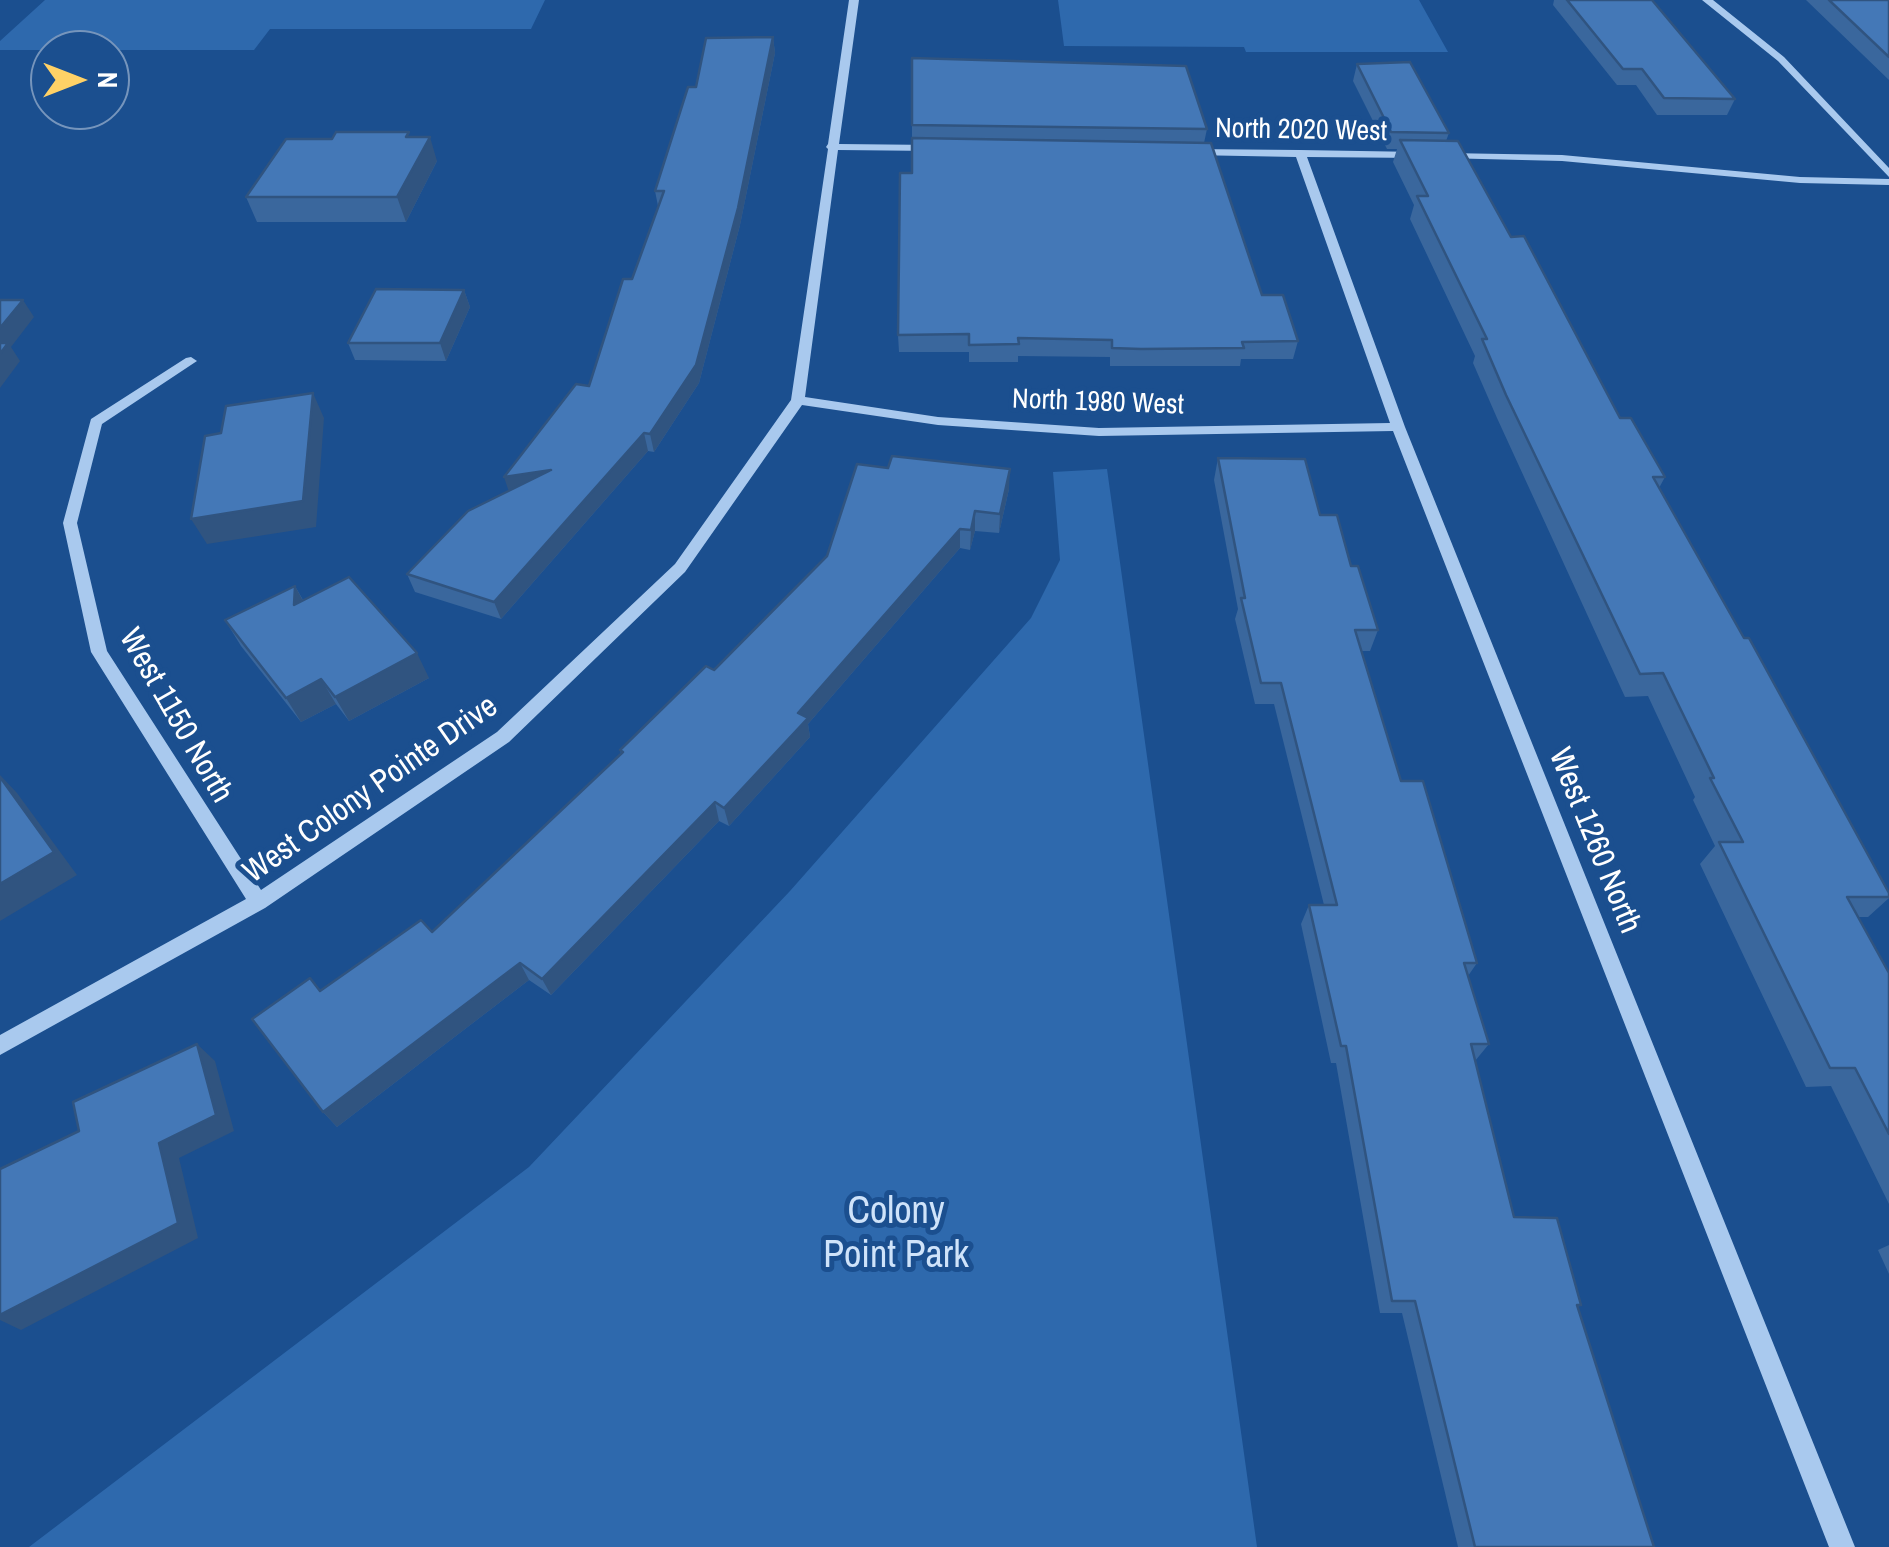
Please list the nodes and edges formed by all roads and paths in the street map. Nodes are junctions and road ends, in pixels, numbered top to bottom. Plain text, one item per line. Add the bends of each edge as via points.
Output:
1 (854, 0) edge
2 (1708, 0) edge
3 (831, 147) junction
4 (948, 149) edge
5 (1183, 152) edge
6 (1300, 153) junction
7 (1889, 174) edge
8 (1889, 182) edge
9 (191, 361) dead end
10 (798, 400) junction
11 (1398, 428) junction
12 (258, 902) junction
13 (0, 1046) edge
14 (1842, 1547) edge

1 - 3 street, West Colony Pointe Drive
2 - 7 street via 1781,60
3 - 4 street
3 - 10 street, West Colony Pointe Drive
5 - 6 street, North 2020 West
6 - 8 street, North 2020 West via 1562,158
6 - 11 street, West 1260 North
9 - 12 street, West 1150 North via 96,422 70,523 99,652
10 - 11 street, North 1980 West via 938,421 1099,432
10 - 12 street, West Colony Pointe Drive via 680,568 503,737
11 - 14 street, West 1260 North
12 - 13 street, West Colony Pointe Drive

